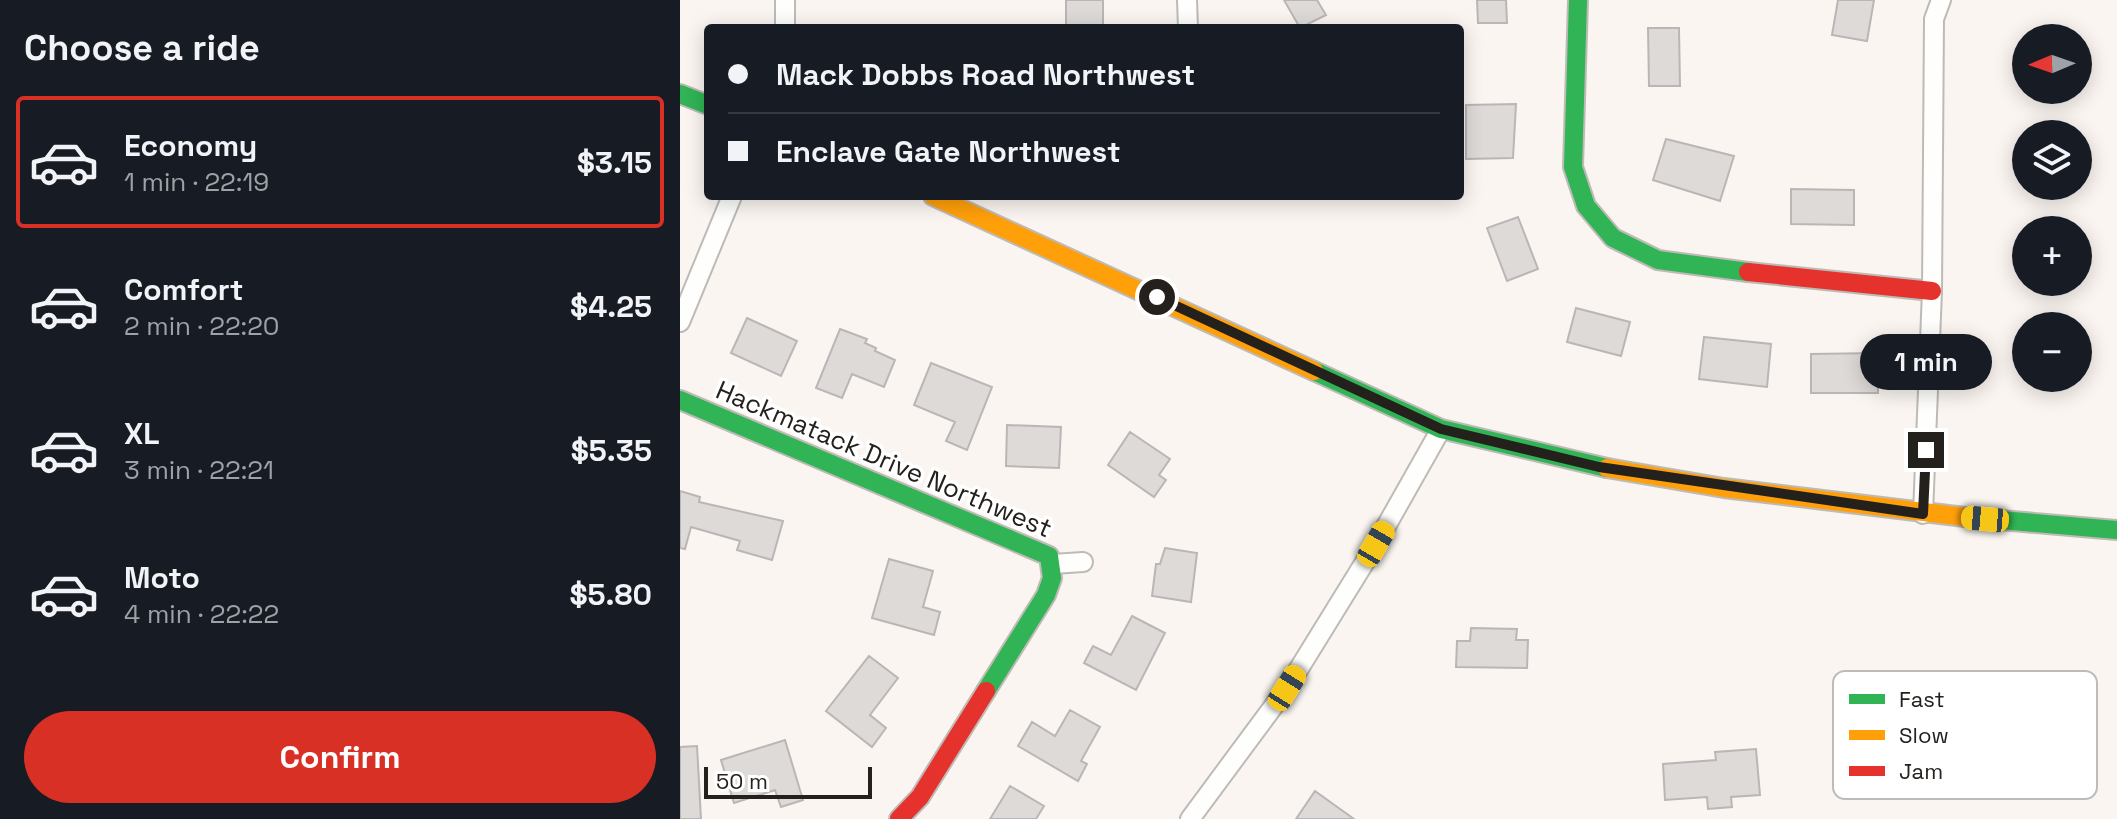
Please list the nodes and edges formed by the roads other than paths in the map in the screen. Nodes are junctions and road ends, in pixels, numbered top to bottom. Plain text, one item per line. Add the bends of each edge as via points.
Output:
1 (785, 0) edge
2 (1187, 0) edge
3 (1578, 0) edge
4 (1941, 0) edge
5 (785, 24) edge
6 (1188, 24) edge
7 (680, 94) edge
8 (704, 103) edge
9 (730, 200) edge
10 (942, 200) edge
11 (1932, 291) junction
12 (680, 322) edge
13 (680, 400) edge
14 (1441, 429) junction
15 (1923, 514) junction
16 (2117, 530) edge
17 (1083, 562) dead end
18 (1053, 564) junction
19 (899, 819) edge
20 (1190, 819) edge

1 - 5 street
2 - 6 street
3 - 11 street via 1573,167 1586,206 1613,238 1658,260
4 - 11 street via 1934,19
7 - 8 street
9 - 12 street
10 - 14 street
11 - 15 street
13 - 18 street, Hackmatack Drive Northwest via 1049,556
14 - 15 street via 1599,467
14 - 20 street via 1287,688
15 - 16 street
17 - 18 street
18 - 19 street, Hackmatack Drive Northwest via 1046,595 920,797

